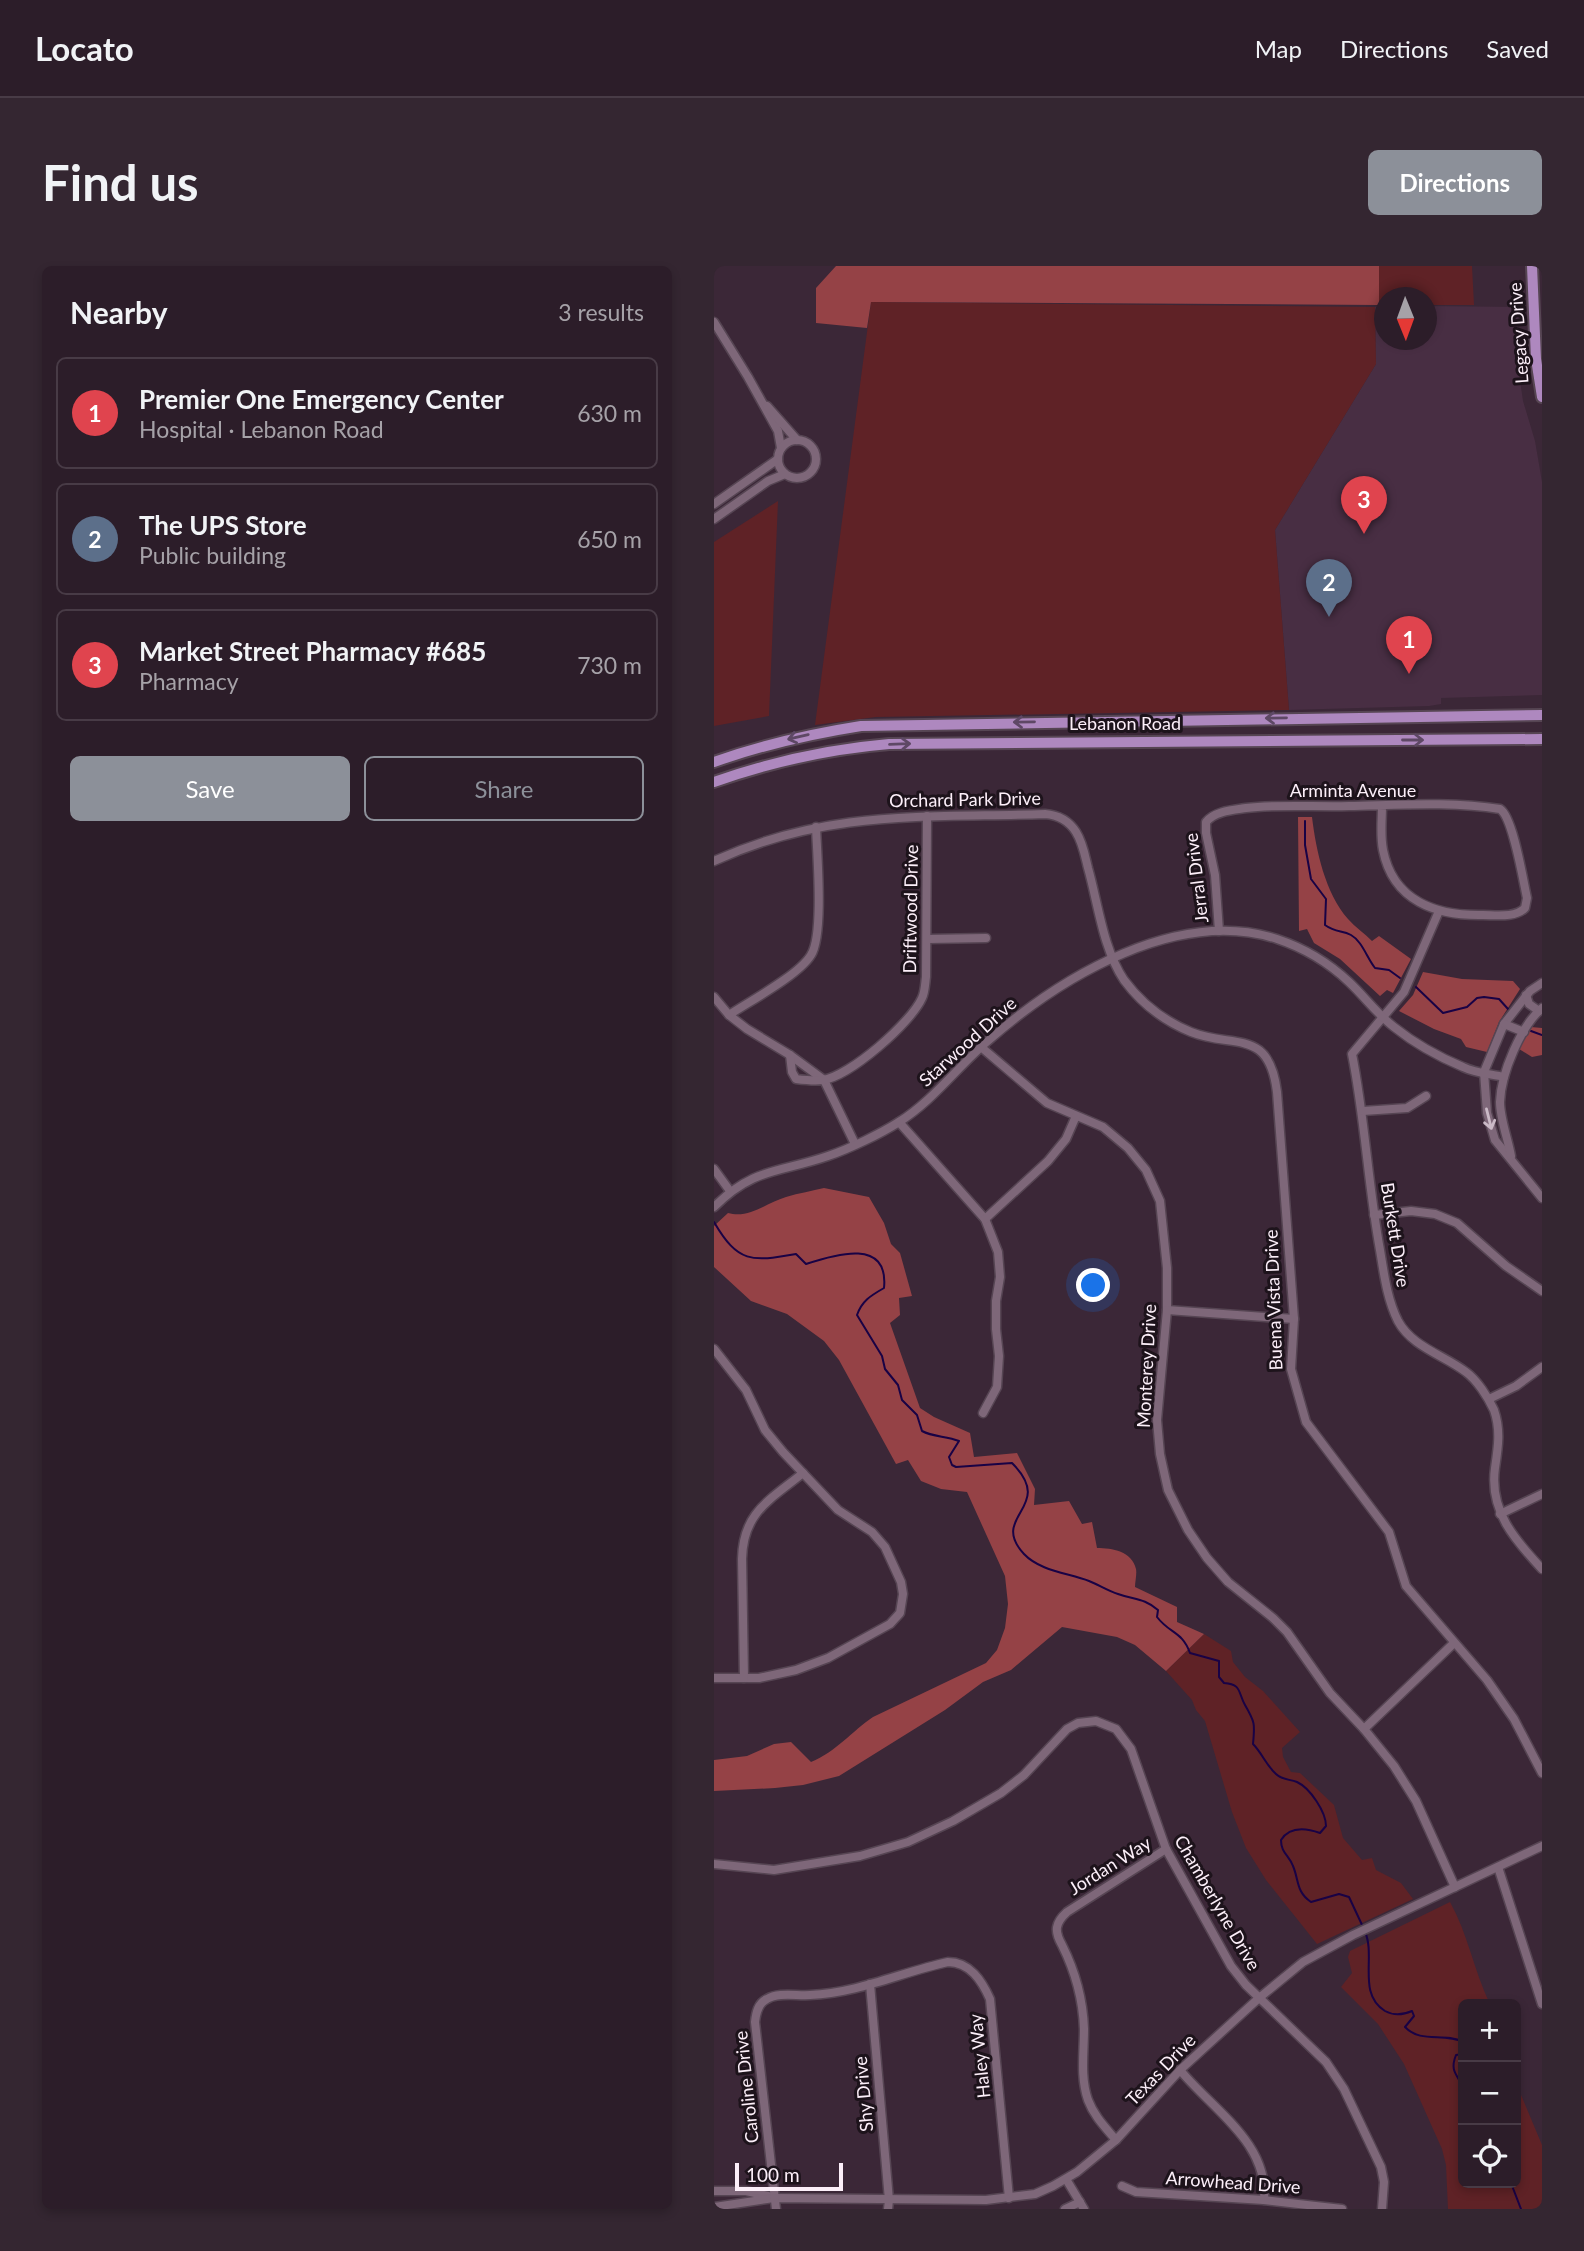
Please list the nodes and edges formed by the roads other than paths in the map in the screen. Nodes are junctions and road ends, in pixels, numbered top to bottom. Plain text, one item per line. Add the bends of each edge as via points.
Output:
1 (1532, 266) edge
2 (714, 322) edge
3 (1542, 397) edge
4 (762, 403) junction
5 (797, 440) junction
6 (781, 448) junction
7 (778, 460) junction
8 (785, 474) junction
9 (714, 504) edge
10 (714, 519) edge
11 (1542, 715) edge
12 (1344, 717) junction
13 (1542, 739) edge
14 (1345, 740) junction
15 (714, 762) edge
16 (714, 782) edge
17 (1382, 806) junction
18 (927, 816) junction
19 (1206, 822) joint
20 (816, 827) junction
21 (714, 861) edge
22 (1438, 911) junction
23 (1219, 931) junction
24 (986, 938) dead end
25 (928, 939) junction
26 (1113, 959) junction
27 (1542, 983) edge
28 (1527, 995) junction
29 (714, 997) edge
30 (1540, 1009) edge
31 (729, 1015) junction
32 (1383, 1018) junction
33 (1504, 1024) junction
34 (1524, 1032) junction
35 (981, 1047) junction
36 (1255, 1048) joint
37 (790, 1055) junction
38 (1484, 1072) junction
39 (1504, 1077) junction
40 (824, 1080) junction
41 (1426, 1096) dead end
42 (1363, 1111) junction
43 (1076, 1116) junction
44 (899, 1122) junction
45 (855, 1144) junction
46 (1512, 1159) junction
47 (714, 1169) edge
48 (730, 1191) junction
49 (1542, 1198) edge
50 (716, 1205) edge
51 (1374, 1214) junction
52 (985, 1219) junction
53 (1542, 1291) edge
54 (1167, 1310) junction
55 (1294, 1319) junction
56 (714, 1349) edge
57 (1542, 1367) edge
58 (1489, 1399) junction
59 (983, 1413) dead end
60 (803, 1473) junction
61 (1542, 1494) edge
62 (1500, 1514) junction
63 (1542, 1569) edge
64 (1454, 1643) junction
65 (714, 1678) edge
66 (744, 1678) junction
67 (1364, 1729) junction
68 (1542, 1773) edge
69 (1542, 1846) edge
70 (1166, 1849) junction
71 (714, 1864) edge
72 (1498, 1867) junction
73 (1455, 1887) junction
74 (870, 1984) junction
75 (1259, 1998) junction
76 (1542, 2004) edge
77 (759, 2005) joint
78 (1180, 2070) junction
79 (1116, 2140) junction
80 (1066, 2179) junction
81 (1122, 2186) dead end
82 (714, 2191) edge
83 (774, 2198) junction
84 (1010, 2198) junction
85 (1264, 2200) junction
86 (889, 2204) edge
87 (1082, 2206) edge
88 (714, 2207) edge
89 (776, 2209) edge
90 (1065, 2209) edge
91 (1342, 2209) edge
92 (1382, 2209) edge

1 - 3 main road, Legacy Drive
2 - 4 street
4 - 5 street
4 - 6 street via 778,431
5 - 6 street
5 - 8 street via 812,448 814,466 801,477
6 - 7 street
7 - 8 street
7 - 9 street
8 - 10 street
11 - 12 main road, Lebanon Road
12 - 14 main road
12 -> 15 main road, Lebanon Road via 861,726 768,744
14 -> 13 main road, Lebanon Road
16 -> 14 main road, Lebanon Road via 802,756 889,744
17 - 19 street, Arminta Avenue via 1257,807 1217,814
17 - 22 street via 1382,844 1391,872 1410,895
17 - 22 street, Arminta Avenue via 1503,810 1526,906 1512,914 1460,916
18 - 20 street, Orchard Park Drive via 871,818
18 - 25 street, Driftwood Drive
18 - 26 street, Orchard Park Drive via 1045,814 1069,824 1081,841
19 - 23 street, Jerral Drive
20 - 21 street, Orchard Park Drive
20 - 31 street via 817,932 811,956
22 - 32 street, Burkett Drive via 1409,985
23 - 26 street, Starwood Drive via 1178,936
23 - 32 street, Starwood Drive via 1266,936 1316,957 1350,983
24 - 25 street
25 - 40 street, Driftwood Drive via 923,996 915,1011 875,1050
26 - 35 street, Starwood Drive via 1039,1001
26 - 36 street, Orchard Park Drive via 1136,995 1162,1016 1196,1034
27 - 28 street
28 - 30 street via 1529,1004
28 - 33 street
29 - 31 street
30 - 34 street
31 - 37 street
32 - 38 street, Starwood Drive via 1465,1069
32 - 42 street, Burkett Drive via 1352,1055
33 - 34 street
33 - 38 street
34 - 39 street
35 - 43 street, Monterey Drive via 1048,1103
35 - 44 street, Starwood Drive
36 - 55 street, Buena Vista Drive via 1268,1061 1276,1083
37 - 40 street
37 - 40 street via 796,1079
38 - 39 street, Starwood Drive
38 -> 46 street via 1487,1113 1495,1140
39 - 46 street via 1500,1104
40 - 45 street
41 - 42 street via 1407,1108
42 - 51 street, Burkett Drive
43 - 52 street via 1066,1139 1048,1161
43 - 54 street, Monterey Drive via 1103,1127 1146,1170 1160,1201
44 - 45 street, Starwood Drive
44 - 52 street
45 - 48 street, Starwood Drive via 750,1178
46 - 49 street
47 - 48 street
48 - 50 street, Starwood Drive
51 - 53 street via 1411,1211 1457,1223
51 - 58 street, Burkett Drive via 1388,1294 1399,1324 1418,1343 1468,1373
52 - 59 street via 998,1252 1000,1277 997,1387
54 - 55 street
54 - 67 street, Monterey Drive via 1157,1420 1168,1490 1208,1558 1287,1632 1330,1693
55 - 64 street, Buena Vista Drive via 1291,1369 1306,1422 1389,1532 1406,1586
56 - 60 street via 746,1391 765,1430
57 - 58 street
58 - 62 street, Burkett Drive via 1498,1427 1494,1480
60 - 66 street via 751,1518 746,1528 742,1542
60 - 66 street via 838,1510 872,1532 885,1547 901,1582 900,1613 890,1624 828,1657 796,1670
61 - 62 street
62 - 63 street, Burkett Drive via 1513,1537
64 - 67 street
64 - 68 street, Buena Vista Drive via 1514,1719
65 - 66 street
67 - 73 street, Monterey Drive via 1405,1782
69 - 72 street, Texas Drive
70 - 71 street, Chamberlyne Drive via 1131,1749 1116,1729 1088,1721 1067,1729 1001,1793 908,1842 860,1856 774,1870
70 - 75 street, Chamberlyne Drive via 1231,1966
70 - 79 street, Jordan Way via 1067,1912 1056,1927 1080,1992 1084,2084 1096,2115
72 - 73 street, Texas Drive
72 - 76 street
73 - 75 street, Texas Drive via 1303,1962
74 - 77 street, Haley Way via 812,1996 775,1996
74 - 84 street, Haley Way via 957,1962 985,1987 993,2024
74 - 86 street, Shy Drive
75 - 78 street, Texas Drive
75 - 92 street, Chamberlyne Drive via 1326,2062 1345,2089 1381,2167
77 - 83 street, Caroline Drive via 755,2022
78 - 79 street, Texas Drive
78 - 85 street via 1258,2158 1266,2185
79 - 80 street, Texas Drive
80 - 84 street, Texas Drive via 1034,2194
80 - 87 street
81 - 85 street, Arrowhead Drive via 1136,2192
82 - 83 street, Texas Drive via 746,2191
83 - 86 street, Texas Drive
83 - 88 street, Texas Drive
83 - 89 street, Caroline Drive
84 - 86 street, Texas Drive
85 - 91 street, Arrowhead Drive
87 - 90 street

